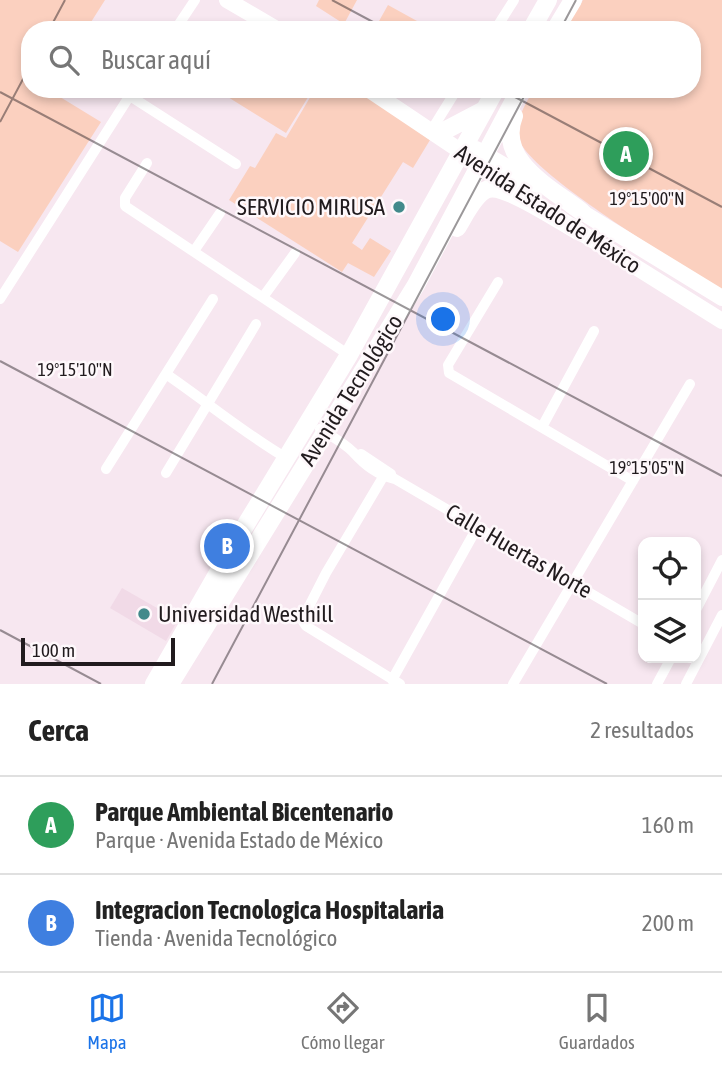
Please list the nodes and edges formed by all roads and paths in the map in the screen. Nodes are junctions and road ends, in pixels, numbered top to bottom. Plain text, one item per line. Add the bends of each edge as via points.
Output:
1 (195, 0) edge
2 (228, 0) edge
3 (514, 0) edge
4 (548, 0) edge
5 (573, 0) edge
6 (181, 21) edge
7 (263, 21) edge
8 (501, 21) edge
9 (536, 21) edge
10 (560, 21) edge
11 (128, 98) edge
12 (141, 98) edge
13 (382, 98) edge
14 (452, 98) edge
15 (491, 98) edge
16 (517, 98) edge
17 (519, 98) edge
18 (484, 110) junction
19 (436, 129) junction
20 (464, 148) junction
21 (483, 159) junction
22 (148, 163) dead end
23 (236, 164) dead end
24 (582, 212) junction
25 (220, 213) dead end
26 (578, 232) junction
27 (194, 251) junction
28 (295, 253) dead end
29 (498, 282) dead end
30 (416, 285) junction
31 (263, 297) junction
32 (722, 298) edge
33 (0, 299) edge
34 (213, 299) dead end
35 (722, 321) edge
36 (256, 324) dead end
37 (594, 331) dead end
38 (349, 355) junction
39 (166, 374) junction
40 (690, 384) dead end
41 (208, 403) junction
42 (309, 422) junction
43 (542, 427) junction
44 (325, 432) junction
45 (288, 459) junction
46 (106, 469) dead end
47 (166, 473) dead end
48 (385, 473) junction
49 (633, 481) junction
50 (478, 526) junction
51 (722, 560) edge
52 (572, 582) junction
53 (701, 600) edge
54 (722, 615) edge
55 (638, 621) edge
56 (701, 649) edge
57 (668, 663) edge
58 (694, 663) edge
59 (396, 682) edge
60 (154, 684) edge
61 (170, 684) edge
62 (513, 684) edge
63 (657, 684) edge
64 (686, 684) edge

1 - 6 street
2 - 7 main road
3 - 8 street
4 - 9 main road
5 - 10 main road
11 - 33 street
12 - 23 street
13 - 19 main road, Avenida Estado de México
14 - 19 street
15 - 18 main road, Avenida Tecnológico
16 - 21 main road, Avenida Tecnológico
17 - 24 main road via 508,134 513,151 528,170
18 - 19 main road
18 - 20 main road, Avenida Tecnológico
19 - 20 main road, Avenida Estado de México
20 - 21 main road, Avenida Estado de México
20 - 38 main road, Avenida Tecnológico
21 - 24 main road, Avenida Estado de México
21 - 26 main road, Avenida Estado de México
21 - 30 main road, Avenida Tecnológico
22 - 27 street via 126,196 125,206
24 - 32 main road, Avenida Estado de México
25 - 27 street
26 - 30 main road via 508,192 488,189
26 - 35 main road, Avenida Estado de México
27 - 31 street
28 - 31 street
29 - 43 street via 448,372
30 - 44 main road, Avenida Tecnológico
31 - 38 street
34 - 39 street
36 - 41 street
37 - 43 street
38 - 42 main road, Avenida Tecnológico
39 - 41 street
39 - 46 street
40 - 49 street
41 - 45 street via 244,433
41 - 47 street
42 - 44 street, Calle Huertas Norte
42 - 45 main road, Avenida Tecnológico
43 - 49 street
44 - 48 street, Calle Huertas Norte
44 - 61 main road, Avenida Tecnológico
45 - 60 main road, Avenida Tecnológico
48 - 50 street, Calle Huertas Norte
48 - 59 street via 303,614 303,623
49 - 52 street
50 - 52 street, Calle Huertas Norte
50 - 59 street
51 - 53 street
52 - 55 street, Calle Huertas Norte
52 - 62 street
54 - 56 street
57 - 63 street
58 - 64 street

